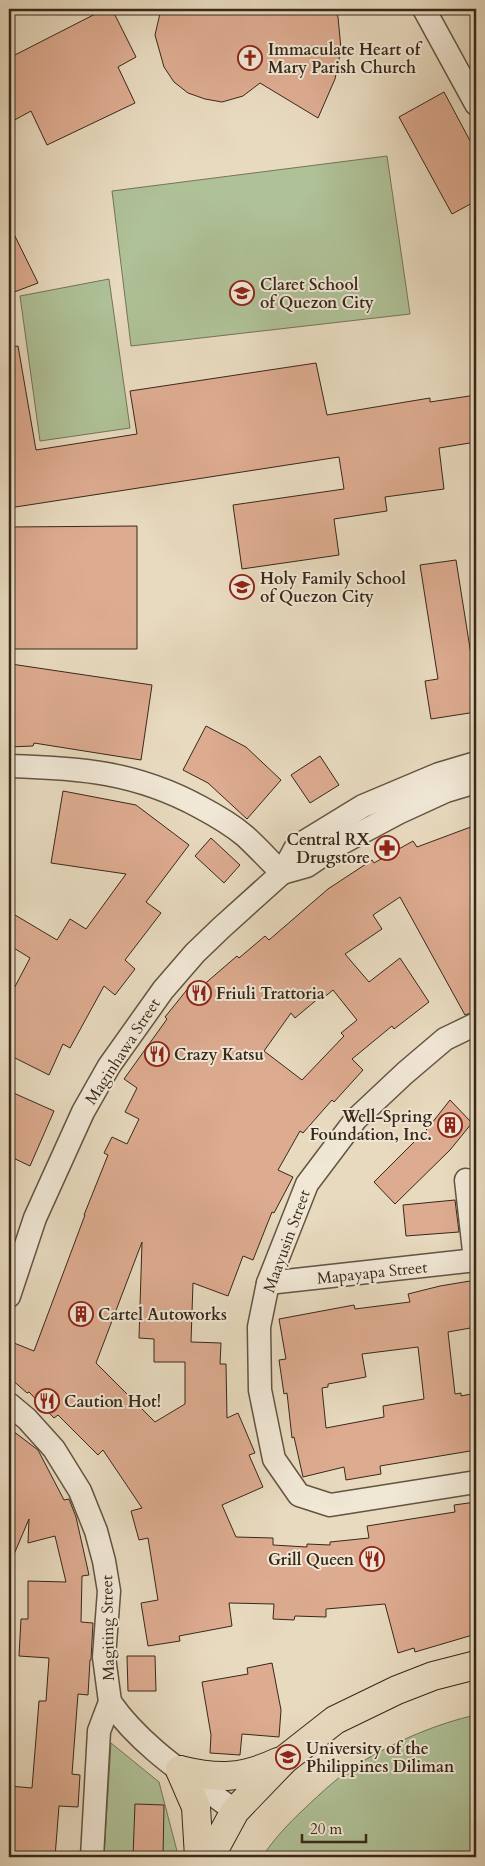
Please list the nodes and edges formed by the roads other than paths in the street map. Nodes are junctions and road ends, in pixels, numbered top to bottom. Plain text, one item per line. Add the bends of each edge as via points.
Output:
1 (430, 11) edge
2 (476, 104) edge
3 (476, 763) edge
4 (9, 766) edge
5 (476, 782) edge
6 (282, 873) junction
7 (476, 1024) edge
8 (466, 1180) dead end
9 (476, 1260) edge
10 (268, 1283) junction
11 (9, 1296) edge
12 (9, 1404) edge
13 (476, 1482) edge
14 (476, 1665) edge
15 (110, 1702) junction
16 (284, 1760) junction
17 (180, 1770) junction
18 (235, 1811) junction
19 (92, 1857) edge
20 (199, 1857) edge
21 (210, 1857) edge

1 - 2 street
3 - 6 street, Maginhawa Street via 439,774 363,806 296,847
4 - 6 street via 88,770 158,787 215,815 244,835
5 - 6 street, Maginhawa Street via 446,791 338,845 307,866
6 - 11 street, Maginhawa Street via 221,928 162,990 108,1066 70,1137 35,1218
7 - 10 street, Maayusin Street via 445,1039 356,1119 307,1184
8 - 9 street
9 - 10 street, Mapayapa Street
10 - 13 street, Maayusin Street via 259,1327 260,1390 274,1459 299,1495 330,1504
12 - 15 street, Magiting Street via 54,1449 80,1491 96,1531 108,1591 104,1657
14 - 16 main road via 397,1690 335,1720
15 - 17 street, Magiting Street via 144,1742
15 - 19 street, Magiting Street via 99,1732
16 - 17 main road via 260,1771 233,1776 206,1776
16 - 18 main road
17 - 18 street, Magiting Street
17 - 20 main road via 196,1807
18 - 21 main road

